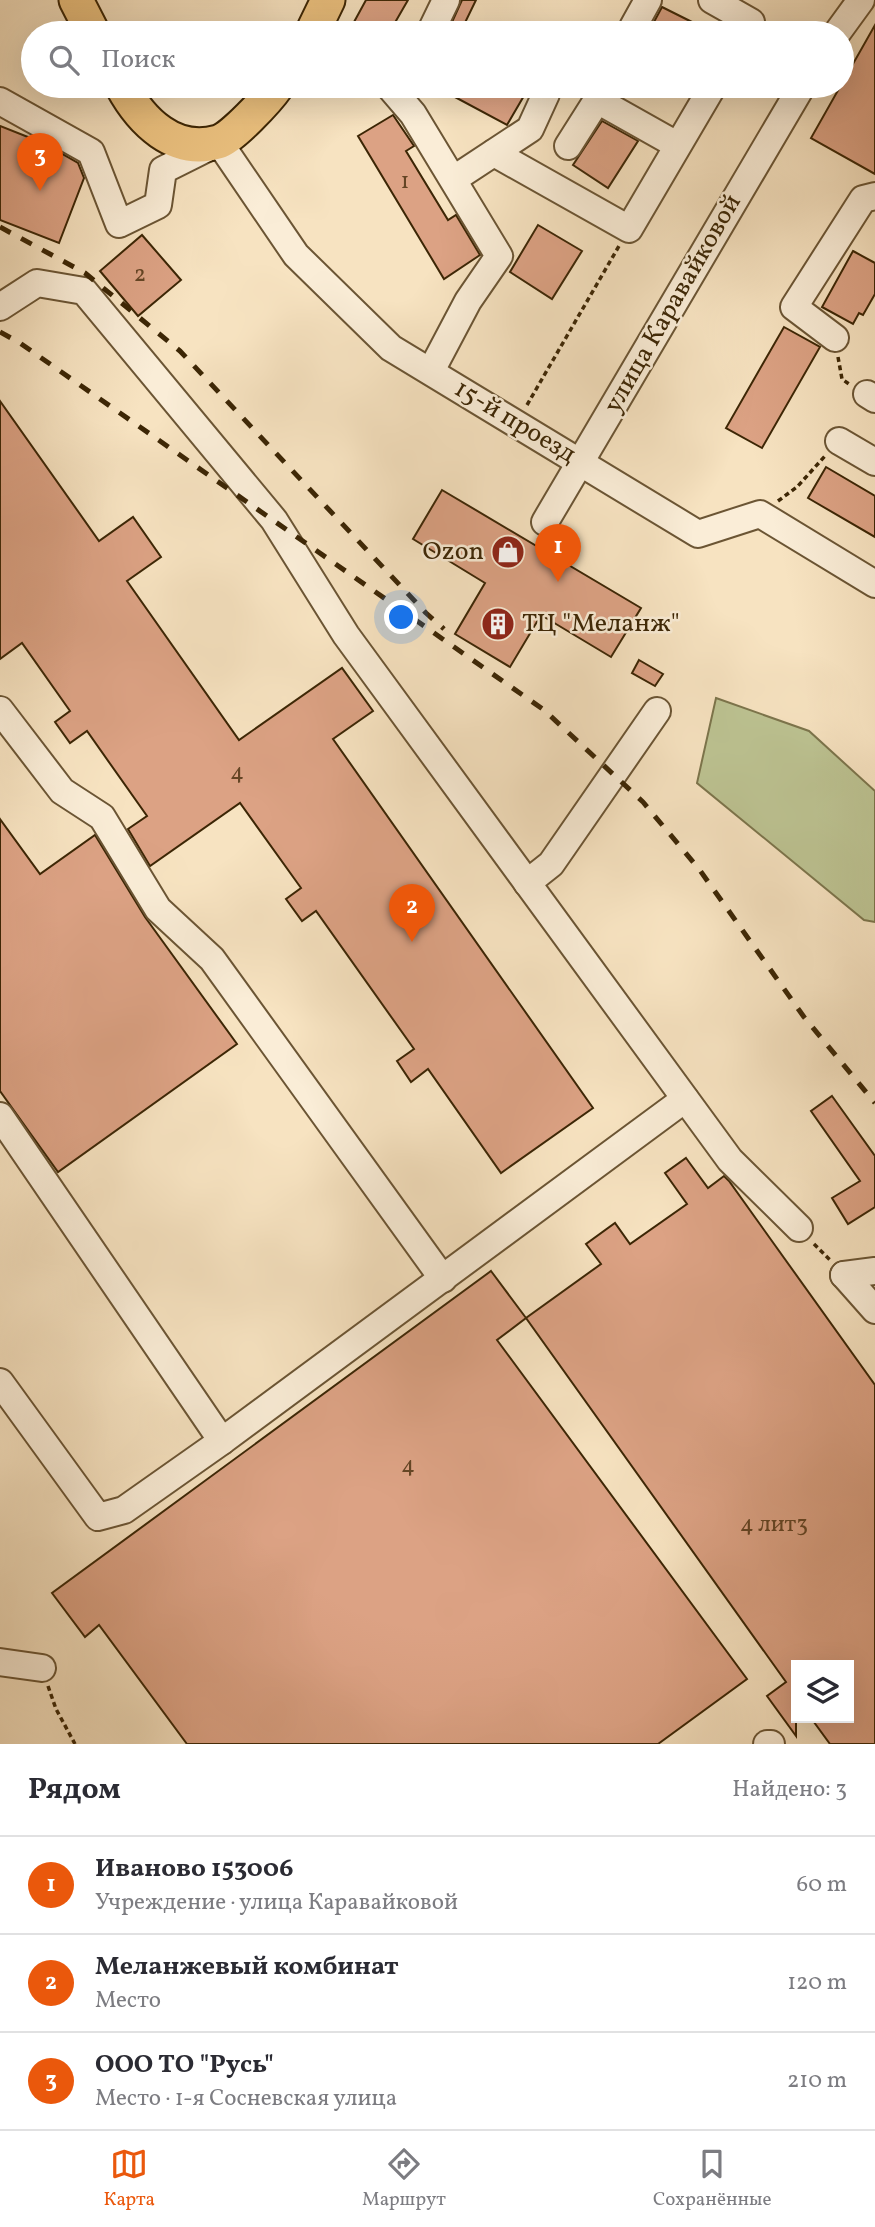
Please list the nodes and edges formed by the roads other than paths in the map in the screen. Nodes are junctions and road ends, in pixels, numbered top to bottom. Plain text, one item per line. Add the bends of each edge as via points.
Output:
1 (76, 0) edge
2 (446, 0) edge
3 (648, 0) edge
4 (712, 0) edge
5 (861, 0) edge
6 (753, 18) edge
7 (87, 21) edge
8 (436, 21) edge
9 (637, 21) edge
10 (846, 21) edge
11 (130, 98) edge
12 (266, 98) edge
13 (404, 98) edge
14 (544, 98) edge
15 (599, 98) edge
16 (609, 98) edge
17 (706, 98) edge
18 (795, 98) edge
19 (0, 101) edge
20 (219, 142) junction
21 (568, 145) dead end
22 (677, 145) junction
23 (494, 153) junction
24 (454, 179) junction
25 (875, 195) edge
26 (0, 307) edge
27 (835, 338) dead end
28 (431, 372) junction
29 (580, 462) junction
30 (545, 522) dead end
31 (875, 584) edge
32 (0, 710) edge
33 (657, 711) dead end
34 (527, 883) junction
35 (685, 1099) junction
36 (0, 1116) edge
37 (799, 1228) road end
38 (875, 1270) edge
39 (443, 1279) junction
40 (875, 1310) edge
41 (0, 1382) edge
42 (222, 1441) junction
43 (0, 1662) edge
44 (42, 1668) dead end

1 - 7 main road
2 - 8 street
3 - 9 street
4 - 6 street
5 - 10 street
11 - 20 main road via 162,135 186,144
12 - 20 main road
13 - 24 street
14 - 23 street via 530,129
15 - 21 street
16 - 22 street
17 - 22 street
18 - 29 street, улица Каравайковой
19 - 20 street via 91,152 119,224 158,205 163,170
20 - 28 street, 15-й проезд via 296,255 391,348
22 - 23 street via 629,229
23 - 24 street
24 - 28 street via 499,256 468,301
25 - 27 street via 863,199 794,307
26 - 34 street via 37,283 84,291 274,520 346,635
28 - 29 street, 15-й проезд
29 - 30 street, улица Каравайковой
29 - 31 street, 15-й проезд via 698,534 760,514
32 - 39 street via 62,791 102,817 158,909 212,959
33 - 34 street via 551,864
34 - 35 street
35 - 37 street via 730,1160
35 - 39 street
36 - 42 street
38 - 40 street via 844,1275
39 - 42 street
41 - 42 street via 98,1517 124,1510
43 - 44 street

